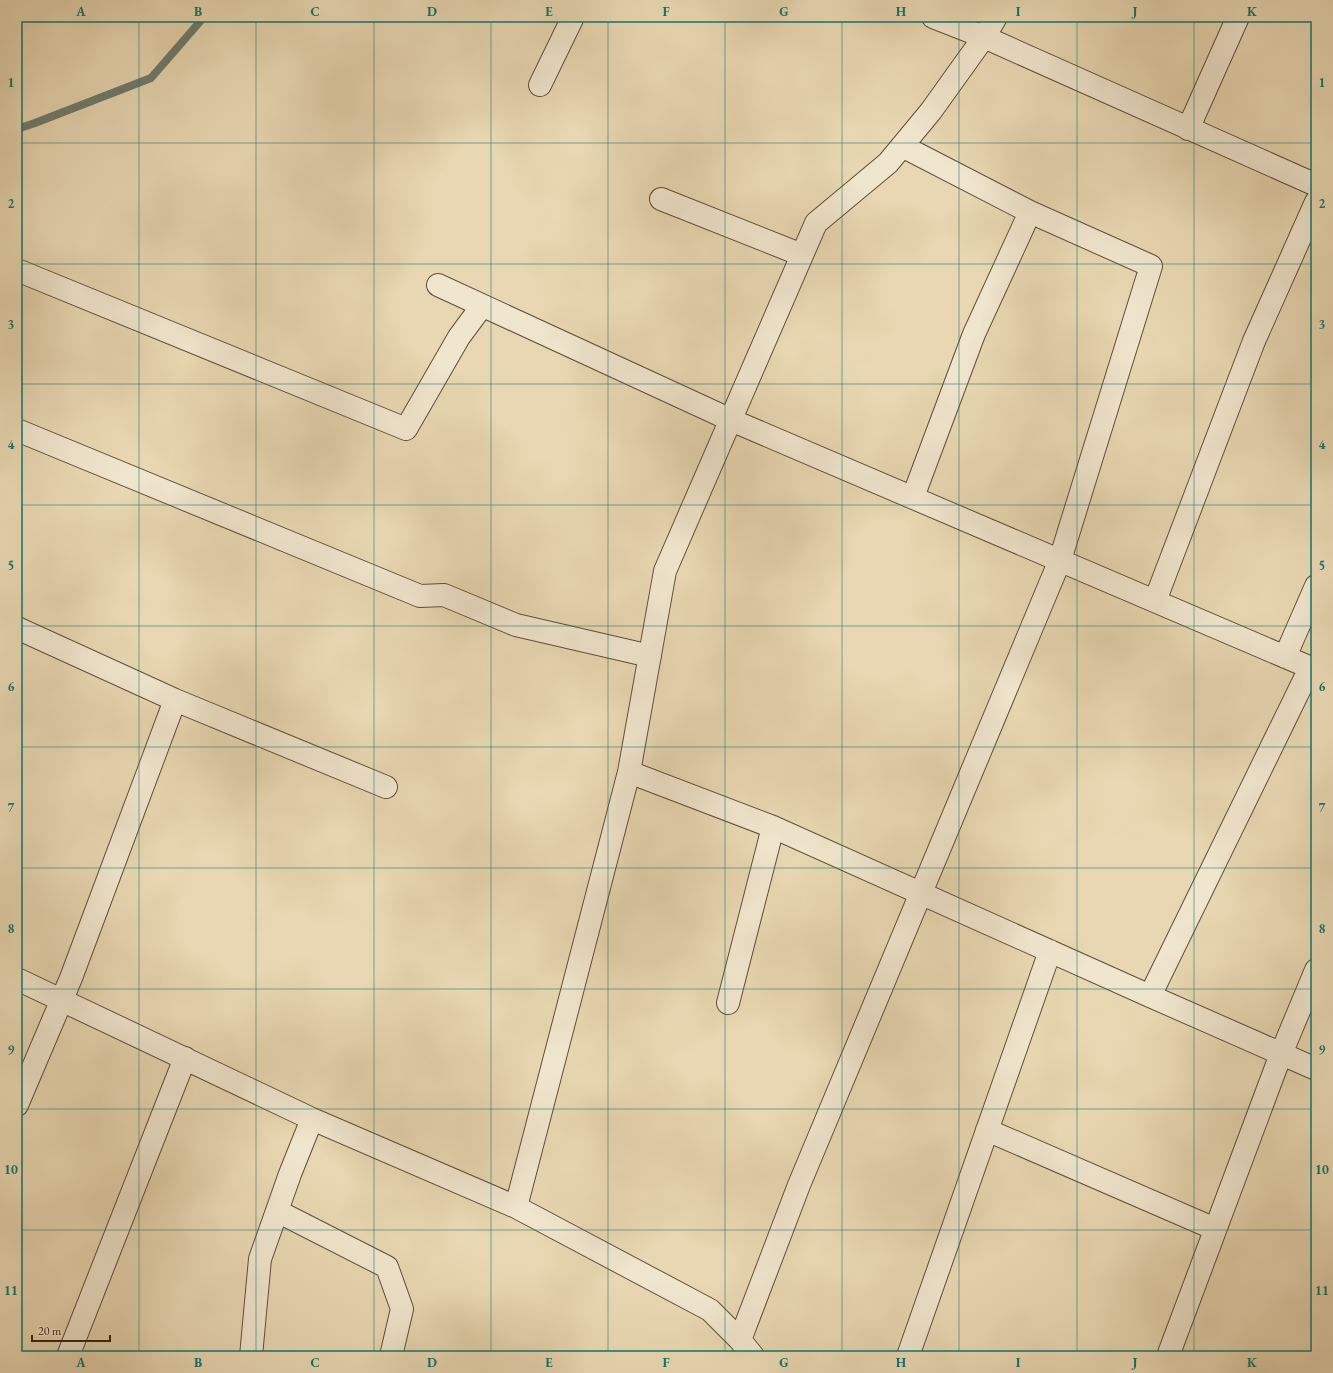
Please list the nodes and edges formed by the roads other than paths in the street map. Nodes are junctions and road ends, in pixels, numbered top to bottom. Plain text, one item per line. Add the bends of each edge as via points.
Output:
1 (573, 17) edge
2 (933, 17) edge
3 (996, 17) edge
4 (1238, 17) edge
5 (984, 38) junction
6 (540, 84) dead end
7 (1188, 129) junction
8 (902, 146) junction
9 (1316, 185) edge
10 (661, 199) dead end
11 (1316, 202) edge
12 (1030, 212) junction
13 (802, 255) junction
14 (17, 270) edge
15 (438, 285) dead end
16 (482, 306) junction
17 (731, 420) junction
18 (17, 430) edge
19 (913, 497) junction
20 (1060, 560) junction
21 (1316, 586) edge
22 (1154, 601) junction
23 (17, 628) edge
24 (650, 656) junction
25 (1285, 657) junction
26 (1313, 669) edge
27 (175, 700) junction
28 (629, 772) junction
29 (386, 787) dead end
30 (773, 827) junction
31 (920, 893) junction
32 (1050, 951) junction
33 (1316, 970) edge
34 (17, 979) edge
35 (1150, 996) junction
36 (61, 1000) junction
37 (728, 1003) dead end
38 (1281, 1054) junction
39 (185, 1058) junction
40 (1316, 1069) edge
41 (17, 1105) edge
42 (312, 1118) junction
43 (987, 1130) junction
44 (516, 1207) junction
45 (277, 1211) junction
46 (1215, 1229) junction
47 (747, 1348) edge
48 (68, 1356) edge
49 (251, 1356) edge
50 (390, 1356) edge
51 (908, 1356) edge
52 (1168, 1356) edge

1 - 6 street
2 - 5 street
3 - 5 street
4 - 7 street
5 - 7 street
5 - 8 street
7 - 9 street
8 - 12 street
8 - 13 street via 888,163 816,223
10 - 13 street
11 - 22 street via 1254,341
12 - 19 street via 974,334
12 - 20 street via 1151,266
13 - 17 street
14 - 16 street via 406,429 459,337
15 - 16 street
16 - 17 street
17 - 19 street
17 - 24 street via 665,571
18 - 24 street via 420,596 444,595 516,624
19 - 20 street
20 - 22 street
20 - 31 street
21 - 25 street
22 - 25 street
23 - 27 street
24 - 28 street
25 - 26 street
26 - 35 street
27 - 29 street
27 - 36 street
28 - 30 street
28 - 44 street
30 - 31 street
30 - 37 street
31 - 32 street
31 - 47 street via 799,1185
32 - 35 street
32 - 43 street
33 - 38 street
34 - 36 street
35 - 38 street
36 - 39 street
36 - 41 street
38 - 40 street
38 - 46 street
39 - 42 street
39 - 48 street
42 - 44 street
42 - 45 street
43 - 46 street
43 - 51 street
44 - 47 street via 710,1310
45 - 49 street via 260,1259
45 - 50 street via 387,1267 402,1309
46 - 52 street

